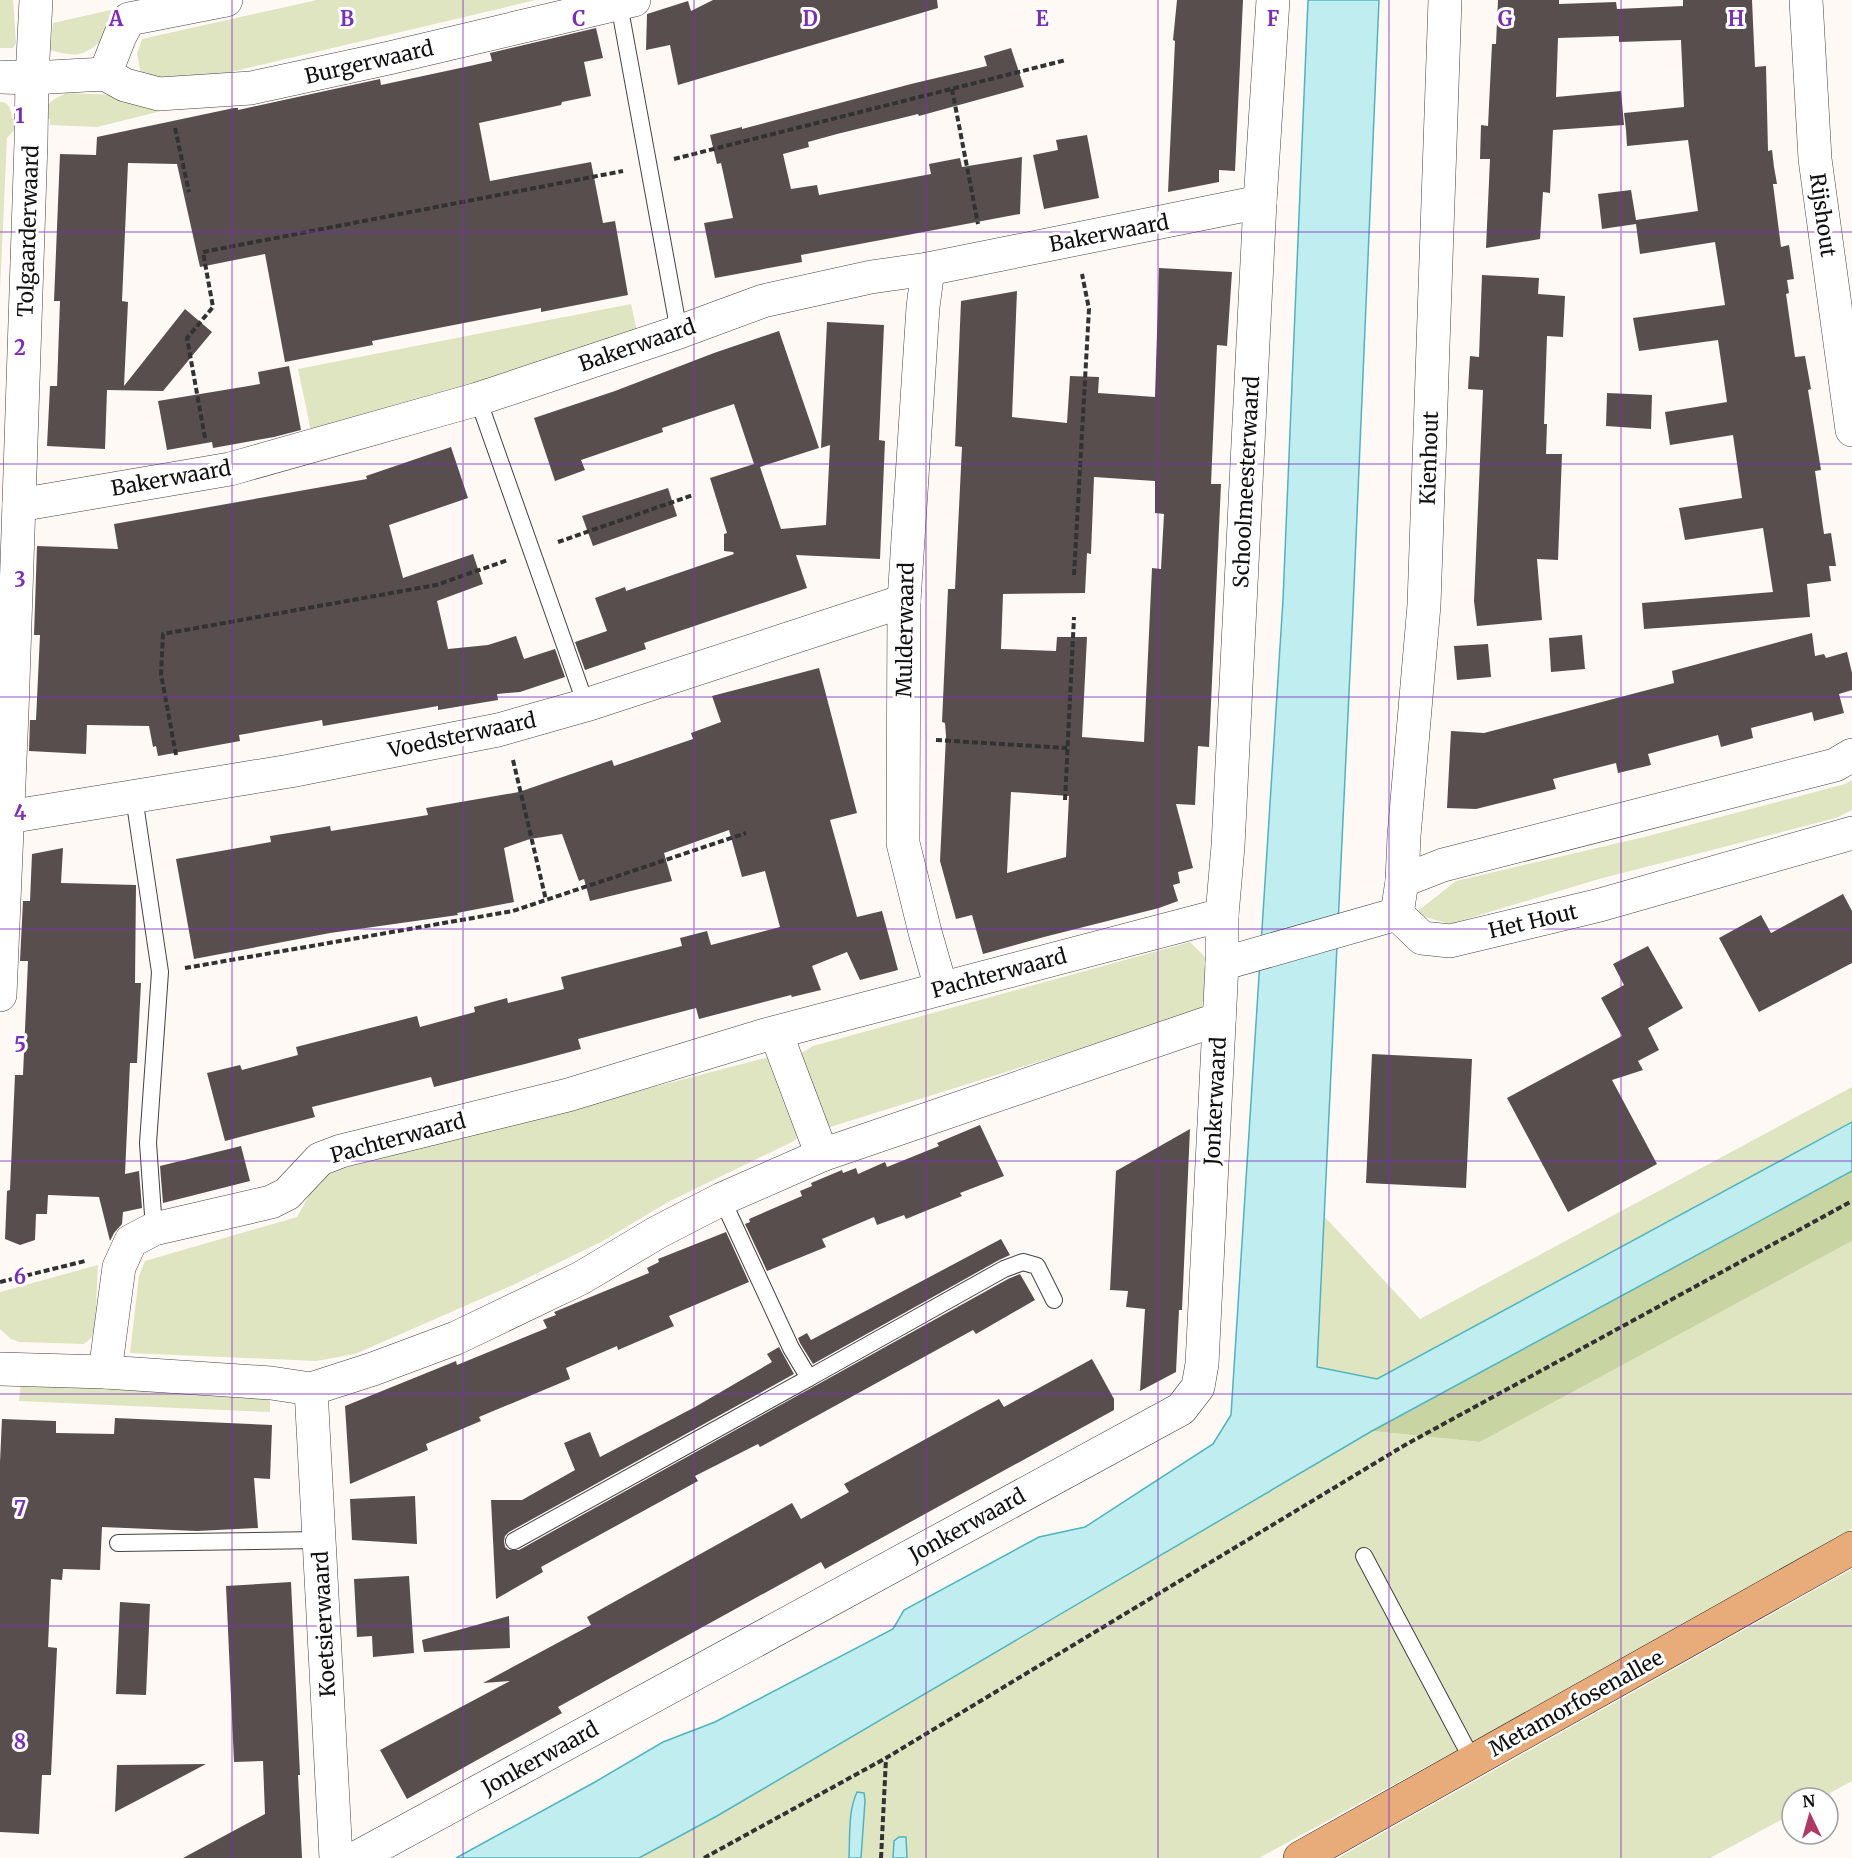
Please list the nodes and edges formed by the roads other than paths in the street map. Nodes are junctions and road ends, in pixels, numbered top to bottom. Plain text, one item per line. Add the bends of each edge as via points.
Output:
1 (36, 0) edge
2 (226, 0) edge
3 (1273, 0) edge
4 (1445, 0) edge
5 (1806, 0) edge
6 (626, 2) edge
7 (105, 74) junction
8 (16, 77) edge
9 (1260, 202) junction
10 (928, 269) junction
11 (679, 332) junction
12 (478, 399) junction
13 (1852, 430) edge
14 (19, 505) junction
15 (904, 600) junction
16 (586, 705) junction
17 (1852, 755) edge
18 (134, 797) junction
19 (8, 817) junction
20 (1852, 833) edge
21 (1402, 881) junction
22 (1397, 914) junction
23 (1222, 915) junction
24 (1236, 959) junction
25 (941, 988) junction
26 (0, 995) edge
27 (1219, 1019) junction
28 (776, 1033) junction
29 (822, 1155) junction
30 (722, 1199) junction
31 (154, 1229) junction
32 (1054, 1300) dead end
33 (0, 1369) edge
34 (105, 1372) junction
35 (809, 1378) junction
36 (311, 1389) junction
37 (320, 1540) junction
38 (514, 1541) dead end
39 (118, 1543) dead end
40 (1852, 1548) edge
41 (1364, 1556) dead end
42 (1473, 1761) junction
43 (336, 1858) edge
44 (356, 1858) edge
45 (1300, 1858) edge

1 - 8 street, Tolgaarderwaard
2 - 7 street via 129,20
3 - 9 street, Schoolmeesterwaard
4 - 21 street, Kienhout via 1424,605
5 - 13 street, Rijshout via 1815,159
6 - 7 street, Burgerwaard via 251,88 159,94 125,85
6 - 11 lane via 648,166
7 - 8 street, Burgerwaard
8 - 14 street, Tolgaarderwaard via 32,142
9 - 10 street, Bakerwaard
9 - 23 street, Schoolmeesterwaard
10 - 11 street, Bakerwaard via 763,301
10 - 15 street, Mulderwaard
11 - 12 street, Bakerwaard
12 - 14 street, Bakerwaard via 230,469
12 - 16 lane
14 - 19 street, Tolgaarderwaard
15 - 16 street, Voedsterwaard
15 - 25 street, Mulderwaard via 903,843
16 - 18 street, Voedsterwaard via 506,728
17 - 21 street via 1835,765 1443,865
18 - 19 street, Voedsterwaard
18 - 31 lane via 160,972 148,1143
19 - 26 street, Tolgaarderwaard
20 - 22 street, Het Hout via 1600,905 1450,941 1422,938
21 - 22 street, Kienhout
22 - 24 street
23 - 24 street, Schoolmeesterwaard
23 - 25 street, Pachterwaard
24 - 27 street, Jonkerwaard
25 - 28 street, Pachterwaard
27 - 29 street
27 - 44 street, Jonkerwaard via 1202,1364 1198,1387 1181,1409
28 - 29 street
28 - 31 street, Pachterwaard via 568,1095 341,1151 320,1159 287,1194 271,1202
29 - 30 street
30 - 35 lane via 791,1348
30 - 36 street via 581,1278 456,1338
31 - 34 street, Pachterwaard via 131,1241 119,1267
32 - 35 lane via 1036,1266 1023,1262
33 - 34 street
34 - 36 street
35 - 38 lane
36 - 37 street, Koetsierwaard
37 - 39 lane
37 - 43 street, Koetsierwaard
40 - 42 main road, Metamorfosenallee
41 - 42 lane
42 - 45 main road, Metamorfosenallee

